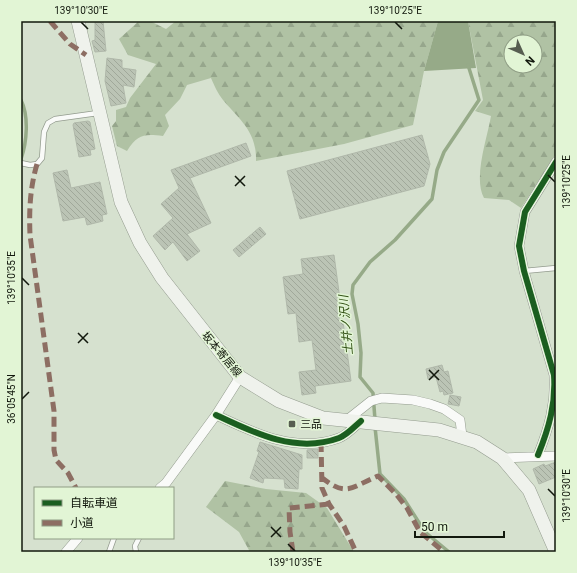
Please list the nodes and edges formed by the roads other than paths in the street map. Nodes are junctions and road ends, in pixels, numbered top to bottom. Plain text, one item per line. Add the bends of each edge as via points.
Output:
1 (78, 21) edge
2 (100, 112) junction
3 (556, 162) edge
4 (21, 163) edge
5 (556, 268) edge
6 (524, 271) junction
7 (240, 377) junction
8 (216, 415) junction
9 (347, 420) junction
10 (361, 421) junction
11 (462, 436) junction
12 (538, 455) junction
13 (556, 456) edge
14 (502, 458) junction
15 (161, 487) edge
16 (77, 539) edge
17 (114, 539) edge
18 (138, 539) edge
19 (555, 547) edge
20 (66, 552) edge
21 (109, 552) edge
22 (136, 552) edge

1 - 2 main road, 坂本寄居線
2 - 4 lane via 55,119 48,123 44,132 42,158 37,164 30,166
2 - 7 main road, 坂本寄居線 via 120,202 140,244 162,278
3 - 6 street via 525,212 519,246
5 - 6 lane
6 - 12 street via 554,380 555,392 549,427
7 - 8 street
7 - 9 main road, 坂本寄居線 via 279,401 324,418
8 - 10 street via 253,433 301,444 340,438
8 - 15 street
9 - 10 main road, 坂本寄居線
9 - 11 street via 371,401 382,398 413,400 444,409 460,420
10 - 11 main road, 坂本寄居線 via 439,430
11 - 14 main road, 坂本寄居線
12 - 13 street
12 - 14 street
14 - 19 main road, 坂本寄居線 via 529,490
16 - 20 street
17 - 21 lane
18 - 22 lane via 135,546

